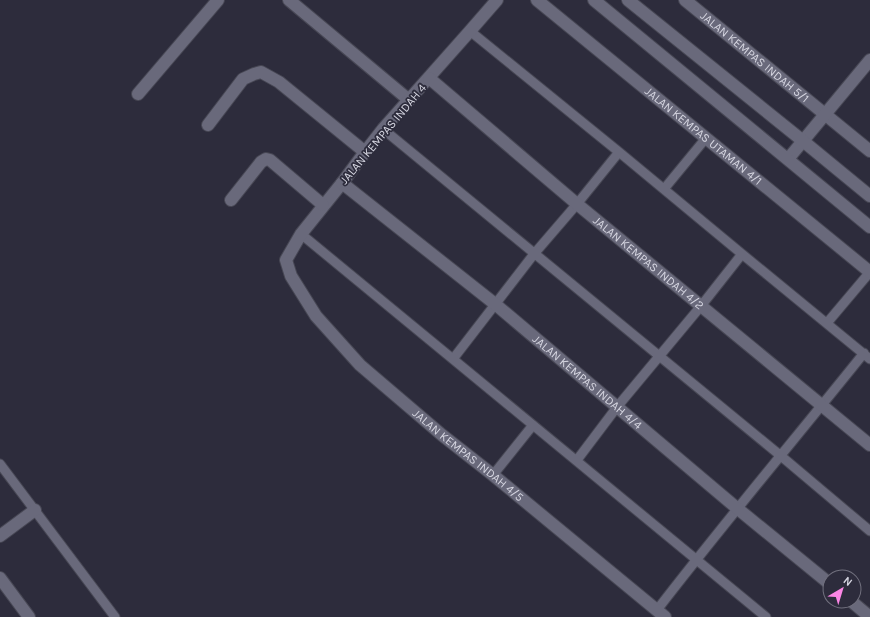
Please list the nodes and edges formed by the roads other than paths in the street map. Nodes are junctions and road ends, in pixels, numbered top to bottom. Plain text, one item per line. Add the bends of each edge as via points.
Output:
1 (218, 0) edge
2 (289, 0) edge
3 (497, 0) edge
4 (537, 0) edge
5 (594, 0) edge
6 (628, 0) edge
7 (685, 0) edge
8 (470, 31) junction
9 (870, 60) edge
10 (429, 78) junction
11 (138, 94) dead end
12 (409, 100) junction
13 (825, 114) junction
14 (208, 125) dead end
15 (384, 129) junction
16 (706, 138) junction
17 (803, 141) junction
18 (870, 151) edge
19 (365, 152) junction
20 (619, 152) junction
21 (788, 159) junction
22 (342, 183) junction
23 (664, 189) junction
24 (870, 196) edge
25 (231, 200) dead end
26 (577, 204) junction
27 (323, 205) junction
28 (870, 227) edge
29 (301, 234) junction
30 (534, 254) junction
31 (742, 254) junction
32 (870, 272) edge
33 (291, 276) joint
34 (495, 304) junction
35 (701, 306) junction
36 (827, 323) junction
37 (659, 355) junction
38 (867, 356) edge
39 (453, 359) junction
40 (822, 406) junction
41 (616, 407) junction
42 (533, 425) junction
43 (870, 445) edge
44 (781, 456) junction
45 (577, 460) junction
46 (0, 464) edge
47 (493, 475) junction
48 (738, 509) junction
49 (35, 510) junction
50 (870, 531) edge
51 (0, 536) edge
52 (696, 559) junction
53 (822, 577) edge
54 (0, 578) edge
55 (860, 609) edge
56 (661, 613) edge
57 (29, 617) edge
58 (115, 617) edge
59 (766, 617) edge
60 (870, 617) edge

1 - 11 street
2 - 12 street
3 - 8 street, JALAN KEMPAS INDAH 4
4 - 16 street, JALAN KEMPAS UTAMAN 4/1
5 - 21 street
6 - 17 street
7 - 13 street, JALAN KEMPAS INDAH 5/1
8 - 10 street, JALAN KEMPAS INDAH 4
8 - 20 lane
9 - 13 street
10 - 12 street, JALAN KEMPAS INDAH 4
10 - 26 street, JALAN KEMPAS INDAH 4/2
12 - 15 street, JALAN KEMPAS INDAH 4
13 - 17 street
13 - 18 street, JALAN KEMPAS INDAH 5/1
14 - 19 street via 243,78 261,72 279,82
15 - 19 street, JALAN KEMPAS INDAH 4
15 - 30 lane
16 - 23 lane
16 - 32 street, JALAN KEMPAS UTAMAN 4/1
17 - 21 street
17 - 24 street
19 - 22 street, JALAN KEMPAS INDAH 4
20 - 23 lane
20 - 26 lane
21 - 28 street
22 - 27 street, JALAN KEMPAS INDAH 4
22 - 34 street, JALAN KEMPAS INDAH 4/4
23 - 31 lane
25 - 27 street via 266,159
26 - 30 lane
26 - 35 street, JALAN KEMPAS INDAH 4/2
27 - 29 street, JALAN KEMPAS INDAH 4
29 - 33 street, JALAN KEMPAS INDAH 4 via 286,260
29 - 39 lane
30 - 34 lane
30 - 37 lane
31 - 35 lane
31 - 36 lane
32 - 36 lane
33 - 47 street, JALAN KEMPAS INDAH 4/5 via 316,316 360,365
34 - 39 lane
34 - 41 street, JALAN KEMPAS INDAH 4/4
35 - 37 lane
35 - 40 street, JALAN KEMPAS INDAH 4/2
36 - 38 lane
37 - 41 lane
37 - 44 lane
38 - 40 lane
39 - 42 lane
40 - 43 street, JALAN KEMPAS INDAH 4/2
40 - 44 lane
41 - 45 lane
41 - 48 street, JALAN KEMPAS INDAH 4/4
42 - 45 lane
42 - 47 lane
44 - 48 lane
44 - 50 lane
45 - 52 lane
46 - 49 lane
47 - 56 street, JALAN KEMPAS INDAH 4/5
48 - 52 lane
48 - 53 street, JALAN KEMPAS INDAH 4/4
49 - 51 street
49 - 58 lane
52 - 56 lane
52 - 59 lane
54 - 57 street
55 - 60 street

